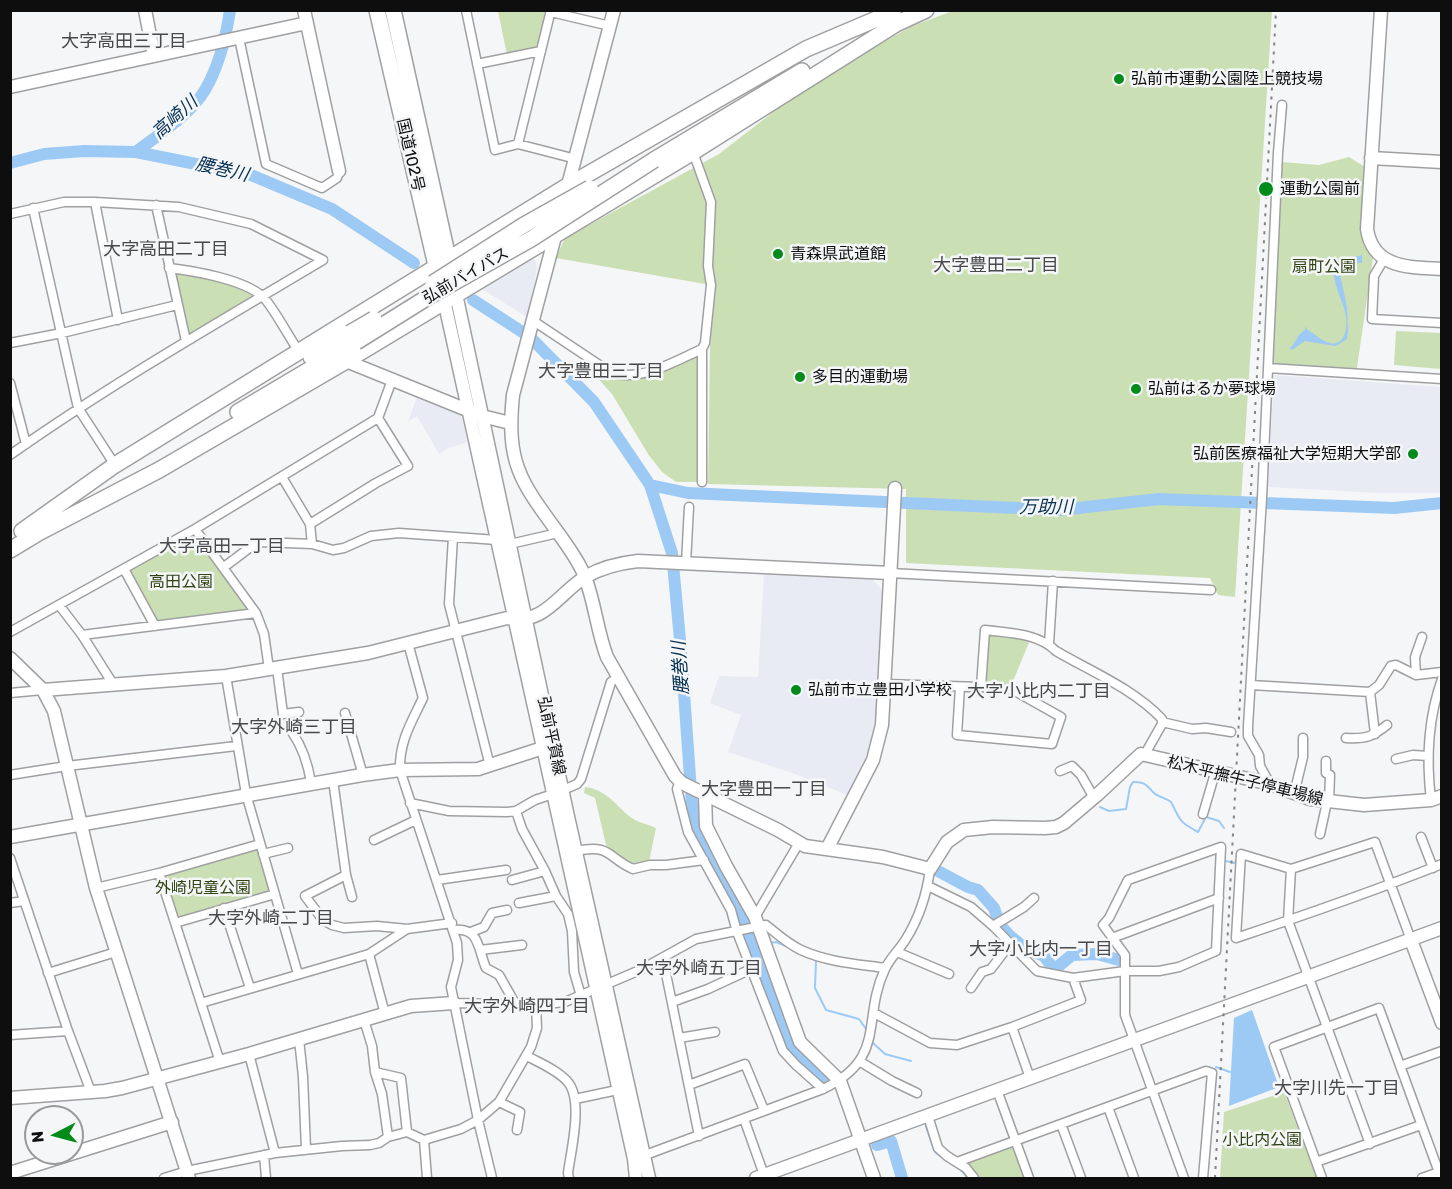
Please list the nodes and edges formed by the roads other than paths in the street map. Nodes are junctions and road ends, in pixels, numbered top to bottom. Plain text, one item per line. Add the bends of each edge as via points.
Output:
1 (145, 10) edge
2 (377, 10) edge
3 (393, 10) edge
4 (466, 10) edge
5 (614, 10) edge
6 (926, 10) edge
7 (1381, 10) edge
8 (551, 11) edge
9 (895, 15) edge
10 (305, 17) edge
11 (610, 26) junction
12 (236, 38) junction
13 (541, 51) junction
14 (154, 56) junction
15 (477, 64) junction
16 (10, 87) edge
17 (1282, 105) dead end
18 (518, 144) junction
19 (693, 152) junction
20 (1371, 158) junction
21 (576, 159) junction
22 (1442, 162) edge
23 (339, 171) joint
24 (569, 185) junction
25 (95, 202) junction
26 (156, 205) junction
27 (33, 208) junction
28 (10, 214) edge
29 (555, 234) junction
30 (1384, 259) junction
31 (442, 263) junction
32 (169, 268) junction
33 (1442, 269) edge
34 (262, 296) junction
35 (450, 297) junction
36 (177, 305) junction
37 (117, 320) junction
38 (1442, 323) edge
39 (531, 324) junction
40 (62, 333) junction
41 (186, 340) junction
42 (10, 343) edge
43 (702, 349) junction
44 (298, 350) junction
45 (346, 361) junction
46 (1268, 368) junction
47 (1442, 379) edge
48 (392, 380) junction
49 (10, 383) edge
50 (78, 408) junction
51 (469, 411) junction
52 (482, 416) junction
53 (378, 418) junction
54 (510, 423) junction
55 (26, 444) junction
56 (10, 455) edge
57 (115, 465) junction
58 (282, 477) junction
59 (702, 482) dead end
60 (894, 492) dead end
61 (689, 507) dead end
62 (310, 524) junction
63 (195, 529) junction
64 (558, 533) junction
65 (24, 534) edge
66 (453, 537) junction
67 (497, 540) junction
68 (312, 544) junction
69 (510, 544) junction
70 (10, 550) edge
71 (683, 563) junction
72 (224, 567) junction
73 (124, 569) junction
74 (890, 573) junction
75 (585, 577) junction
76 (1053, 581) junction
77 (1211, 590) dead end
78 (59, 605) junction
79 (256, 613) junction
80 (520, 620) junction
81 (155, 626) junction
82 (456, 631) junction
83 (10, 632) edge
84 (82, 635) junction
85 (1422, 637) dead end
86 (408, 643) junction
87 (1049, 644) junction
88 (10, 658) edge
89 (273, 668) junction
90 (1442, 672) edge
91 (1416, 675) junction
92 (226, 676) junction
93 (618, 676) junction
94 (1442, 679) edge
95 (113, 684) junction
96 (885, 684) junction
97 (1251, 685) junction
98 (960, 687) junction
99 (981, 687) junction
100 (43, 690) junction
101 (1370, 692) junction
102 (10, 693) edge
103 (299, 712) dead end
104 (345, 713) dead end
105 (1162, 722) junction
106 (1387, 725) dead end
107 (292, 732) dead end
108 (1231, 732) dead end
109 (1375, 734) junction
110 (1303, 738) dead end
111 (1346, 738) dead end
112 (236, 746) junction
113 (548, 746) junction
114 (1145, 754) junction
115 (1428, 756) junction
116 (1396, 759) dead end
117 (1326, 761) dead end
118 (67, 766) junction
119 (490, 766) junction
120 (400, 770) junction
121 (1060, 771) dead end
122 (1215, 773) junction
123 (10, 775) edge
124 (363, 775) junction
125 (333, 780) junction
126 (681, 782) junction
127 (311, 783) junction
128 (1270, 784) junction
129 (558, 792) junction
130 (246, 794) junction
131 (701, 794) junction
132 (1294, 794) junction
133 (1094, 798) junction
134 (1436, 798) edge
135 (1328, 802) junction
136 (410, 803) junction
137 (516, 811) junction
138 (1203, 814) dead end
139 (416, 820) junction
140 (80, 825) junction
141 (1320, 834) dead end
142 (10, 837) edge
143 (1421, 837) dead end
144 (374, 840) dead end
145 (799, 843) junction
146 (261, 844) junction
147 (288, 848) dead end
148 (827, 849) junction
149 (576, 851) junction
150 (263, 854) junction
151 (10, 858) edge
152 (704, 860) junction
153 (1437, 866) edge
154 (930, 869) junction
155 (1291, 869) junction
156 (507, 870) dead end
157 (545, 871) junction
158 (159, 873) junction
159 (346, 874) junction
160 (437, 879) junction
161 (512, 880) dead end
162 (1390, 883) junction
163 (928, 886) junction
164 (96, 888) junction
165 (275, 894) junction
166 (556, 896) junction
167 (352, 897) dead end
168 (1034, 898) dead end
169 (1219, 898) junction
170 (24, 901) junction
171 (10, 903) edge
172 (519, 903) dead end
173 (224, 908) junction
174 (507, 910) dead end
175 (1288, 921) junction
176 (175, 923) junction
177 (756, 924) junction
178 (997, 924) junction
179 (453, 926) junction
180 (1442, 928) edge
181 (407, 929) junction
182 (471, 932) junction
183 (739, 932) junction
184 (1112, 938) junction
185 (1411, 940) junction
186 (1010, 944) junction
187 (522, 945) dead end
188 (480, 950) junction
189 (116, 952) junction
190 (897, 952) junction
191 (369, 954) junction
192 (663, 959) junction
193 (885, 968) junction
194 (751, 969) junction
195 (1125, 971) junction
196 (48, 973) junction
197 (298, 974) junction
198 (949, 974) dead end
199 (1309, 975) junction
200 (1073, 978) junction
201 (600, 986) junction
202 (249, 988) junction
203 (971, 988) dead end
204 (581, 996) junction
205 (672, 1002) junction
206 (201, 1003) junction
207 (454, 1003) junction
208 (516, 1005) junction
209 (536, 1005) junction
210 (874, 1013) junction
211 (385, 1014) junction
212 (364, 1020) junction
213 (1442, 1023) edge
214 (1012, 1027) junction
215 (1327, 1027) junction
216 (68, 1031) junction
217 (715, 1032) dead end
218 (10, 1035) edge
219 (679, 1038) junction
220 (299, 1039) junction
221 (1133, 1039) junction
222 (1442, 1051) edge
223 (249, 1054) junction
224 (527, 1056) junction
225 (859, 1061) junction
226 (220, 1062) junction
227 (1400, 1066) junction
228 (375, 1072) junction
229 (1030, 1078) junction
230 (157, 1079) junction
231 (840, 1081) junction
232 (689, 1084) junction
233 (623, 1088) junction
234 (823, 1089) junction
235 (997, 1090) junction
236 (1152, 1090) junction
237 (91, 1092) junction
238 (917, 1093) dead end
239 (10, 1098) edge
240 (575, 1099) junction
241 (499, 1102) junction
242 (1108, 1107) junction
243 (764, 1110) junction
244 (927, 1116) junction
245 (744, 1119) junction
246 (478, 1120) junction
247 (171, 1122) junction
248 (1061, 1124) junction
249 (1421, 1125) junction
250 (517, 1130) dead end
251 (407, 1132) junction
252 (699, 1136) junction
253 (388, 1137) junction
254 (861, 1139) junction
255 (424, 1140) junction
256 (1016, 1141) junction
257 (1370, 1144) junction
258 (306, 1149) junction
259 (275, 1153) junction
260 (264, 1155) junction
261 (639, 1158) junction
262 (957, 1162) junction
263 (1316, 1162) junction
264 (10, 1173) edge
265 (1440, 1174) edge
266 (188, 1175) edge
267 (760, 1177) edge
268 (164, 1179) edge
269 (266, 1179) edge
270 (427, 1179) edge
271 (492, 1179) edge
272 (569, 1179) edge
273 (636, 1179) edge
274 (649, 1179) edge
275 (874, 1179) edge
276 (974, 1179) edge
277 (1029, 1179) edge
278 (1081, 1179) edge
279 (1134, 1179) edge
280 (1184, 1179) edge
281 (1203, 1179) edge
282 (1322, 1179) edge
283 (1422, 1179) edge

1 - 14 street
2 - 31 highway, 国道102号
3 - 31 highway, 国道102号
4 - 15 street
5 - 11 street
6 - 9 highway, 弘前バイパス
7 - 20 street
8 - 11 street
8 - 13 street
9 - 19 highway
9 - 24 highway via 806,49
9 - 65 highway, 弘前バイパス, bridge via 652,156 531,238 353,337
10 - 12 street
10 - 23 street
11 - 21 street
12 - 14 street
12 - 23 street via 266,164 322,189 337,178
13 - 15 street
13 - 18 street
14 - 16 street
15 - 18 street via 495,150
17 - 46 street
18 - 21 street
19 - 29 highway
19 - 43 street via 711,202 710,295
20 - 22 street
20 - 30 street via 1368,238
21 - 24 street
24 - 29 street
24 - 31 highway
25 - 26 street
25 - 27 street
25 - 37 street
26 - 32 street
26 - 34 street via 251,224 323,260
27 - 28 street
27 - 40 street
29 - 35 highway
29 - 39 street
30 - 33 street via 1403,266
30 - 38 street via 1374,276 1372,319
31 - 35 highway, 国道102号
31 - 44 highway
32 - 34 street via 216,276
32 - 36 street
34 - 41 street
34 - 44 street
35 - 45 highway
35 - 51 street, 弘前平賀線
35 - 52 street, 弘前平賀線
36 - 37 street
36 - 41 street
37 - 40 street
39 - 43 street via 622,376 661,367
39 - 54 street
40 - 42 street
40 - 50 street
41 - 50 street
43 - 59 street
44 - 57 highway
45 - 48 street
45 - 65 highway via 159,470
46 - 47 street
46 - 97 street
48 - 51 street
48 - 53 street
49 - 55 street
50 - 55 street
50 - 57 street
51 - 52 street
51 - 67 street, 弘前平賀線
52 - 54 street
52 - 69 street, 弘前平賀線
53 - 58 street
53 - 62 street via 408,465
54 - 64 street via 519,474
55 - 56 street
57 - 65 highway
58 - 62 street
58 - 63 street
60 - 74 street
61 - 71 street
62 - 68 street
63 - 72 street
63 - 73 street
64 - 69 street
64 - 75 street
65 - 70 highway, 弘前バイパス
66 - 67 street
66 - 68 street via 399,533 371,536 333,550
66 - 82 street via 449,604
67 - 69 street
67 - 80 street, 弘前平賀線
68 - 72 street via 261,542
69 - 80 street, 弘前平賀線
71 - 74 street
71 - 75 street via 626,562
72 - 79 street
73 - 78 street
73 - 81 street
74 - 76 street
74 - 96 street
75 - 80 street via 537,616
75 - 93 street via 600,639
76 - 77 street
76 - 87 street
78 - 83 street
78 - 84 street
79 - 81 street
79 - 89 street
80 - 82 street via 507,618
80 - 113 street, 弘前平賀線
81 - 84 street
82 - 86 street
82 - 119 street
84 - 95 street
85 - 91 street via 1415,657
86 - 89 street
86 - 120 street via 423,699 399,753
87 - 99 street via 1019,634 985,630
87 - 105 street via 1148,704
88 - 100 street
89 - 92 street
89 - 103 street via 283,714
90 - 91 street
91 - 101 street via 1391,666
92 - 95 street
92 - 112 street
93 - 126 street
93 - 129 street via 611,682 581,779
94 - 115 street via 1431,715
95 - 100 street
96 - 98 street
96 - 148 street via 877,748
97 - 101 street
97 - 128 street via 1248,736
98 - 99 street
98 - 99 street via 957,735 1052,744 1060,717 1013,690
100 - 102 street
100 - 118 street via 54,711
101 - 109 street
104 - 124 street
105 - 108 street
105 - 114 street
106 - 109 street
107 - 127 street via 302,747
109 - 111 street via 1363,739
110 - 132 street via 1303,757
112 - 118 street
112 - 130 street
113 - 119 street
113 - 129 street, 弘前平賀線
114 - 122 street, 松木平撫牛子停車場線
114 - 133 street, 松木平撫牛子停車場線
115 - 116 street via 1413,754
115 - 134 street
117 - 135 street via 1326,773 1330,775
118 - 123 street
118 - 140 street
119 - 120 street
120 - 124 street
120 - 136 street
121 - 133 street via 1072,766
122 - 128 street, 松木平撫牛子停車場線
122 - 138 street
124 - 125 street
125 - 127 street
125 - 159 street
126 - 131 street
126 - 152 street via 677,789 683,818
127 - 130 street
128 - 132 street, 松木平撫牛子停車場線
129 - 137 street
129 - 149 street, 弘前平賀線
129 - 201 street, 弘前平賀線
130 - 140 street
130 - 146 street
131 - 145 street
131 - 177 street via 706,826
132 - 135 street, 松木平撫牛子停車場線
133 - 154 street, 松木平撫牛子停車場線 via 1056,827 993,826 964,830 947,842
134 - 135 street, 松木平撫牛子停車場線 via 1364,805
135 - 141 street
136 - 137 street via 449,811
136 - 139 street
137 - 157 street
139 - 144 street
139 - 160 street
140 - 142 street
140 - 164 street
143 - 153 street
145 - 148 street
145 - 177 street
146 - 150 street
146 - 158 street
147 - 150 street
148 - 154 street
149 - 152 street via 605,850 633,869
149 - 201 street, 弘前平賀線
150 - 165 street
151 - 170 street
152 - 183 street
153 - 162 street
154 - 163 street
155 - 162 street via 1376,842
155 - 175 street
155 - 175 street via 1241,854 1236,938
156 - 160 street
157 - 161 street
157 - 166 street
158 - 164 street
158 - 176 street
159 - 167 street
159 - 181 street via 305,896 323,920 344,928
160 - 179 street
162 - 175 street
162 - 185 street
163 - 178 street
163 - 190 street via 915,923
164 - 189 street
165 - 173 street
165 - 197 street
166 - 172 street
166 - 204 street via 570,923 574,972
168 - 178 street
169 - 184 street
169 - 184 street via 1221,847 1128,880 1103,926
169 - 195 street via 1216,951 1159,971
170 - 171 street
170 - 196 street
173 - 176 street
173 - 202 street
174 - 182 street via 492,914 484,927
175 - 199 street
176 - 206 street
177 - 183 street
177 - 193 street via 766,925 801,951
177 - 231 street via 800,1042
178 - 186 street
179 - 181 street
179 - 182 street
179 - 207 street via 458,960 452,987
180 - 185 street
181 - 191 street
182 - 188 street
183 - 192 street via 696,939
183 - 194 street
184 - 195 street via 1125,955
185 - 199 street
185 - 213 street
186 - 200 street via 1037,971
186 - 203 street
187 - 188 street
188 - 208 street via 486,968 499,975
189 - 196 street
189 - 230 street
190 - 193 street
190 - 198 street
191 - 197 street
191 - 211 street
192 - 201 street
192 - 205 street
193 - 210 street
194 - 205 street
194 - 234 street via 783,1051
195 - 200 street
195 - 221 street via 1125,1015
196 - 216 street
197 - 202 street
199 - 215 street
199 - 221 street
200 - 214 street via 1081,1000
201 - 204 street
201 - 233 street, 弘前平賀線
202 - 206 street
204 - 209 street
205 - 219 street
206 - 226 street
207 - 208 street
207 - 211 street via 411,1006
207 - 246 street
208 - 209 street
209 - 224 street via 537,1028
210 - 214 street via 930,1043 957,1045
210 - 225 street via 868,1043
211 - 212 street
212 - 220 street
212 - 228 street
214 - 229 street
215 - 227 street via 1379,1008
215 - 257 street
215 - 263 street via 1274,1047
216 - 218 street
216 - 237 street
217 - 219 street
219 - 232 street
220 - 223 street
220 - 258 street
221 - 229 street
221 - 236 street
222 - 227 street
223 - 226 street
223 - 259 street
224 - 240 street via 567,1080
224 - 241 street
225 - 231 street
225 - 238 street
226 - 230 street
227 - 249 street
228 - 251 street via 401,1078
228 - 253 street
229 - 235 street
230 - 237 street
230 - 247 street
231 - 234 street
231 - 254 street
232 - 243 street via 746,1064
232 - 252 street
233 - 240 street
233 - 261 street, 弘前平賀線
234 - 243 street
235 - 244 street
235 - 256 street
236 - 242 street
236 - 280 street
236 - 281 street via 1206,1071 1212,1073
237 - 239 street
240 - 272 street
241 - 246 street
241 - 250 street via 520,1112
242 - 248 street
242 - 279 street
243 - 245 street
244 - 254 street
244 - 262 street via 938,1148
245 - 252 street
245 - 267 street
246 - 255 street
246 - 271 street
247 - 264 street
247 - 266 street
248 - 256 street
248 - 278 street
249 - 257 street
249 - 265 street
251 - 253 street
251 - 255 street
252 - 261 street
253 - 258 street via 370,1145
254 - 267 street
254 - 275 street
255 - 270 street
256 - 262 street
256 - 277 street
257 - 263 street
258 - 259 street
259 - 260 street
260 - 266 street
260 - 269 street
261 - 273 street, 弘前平賀線
261 - 274 street, 弘前平賀線
262 - 276 street
263 - 282 street
265 - 283 street
266 - 268 street

